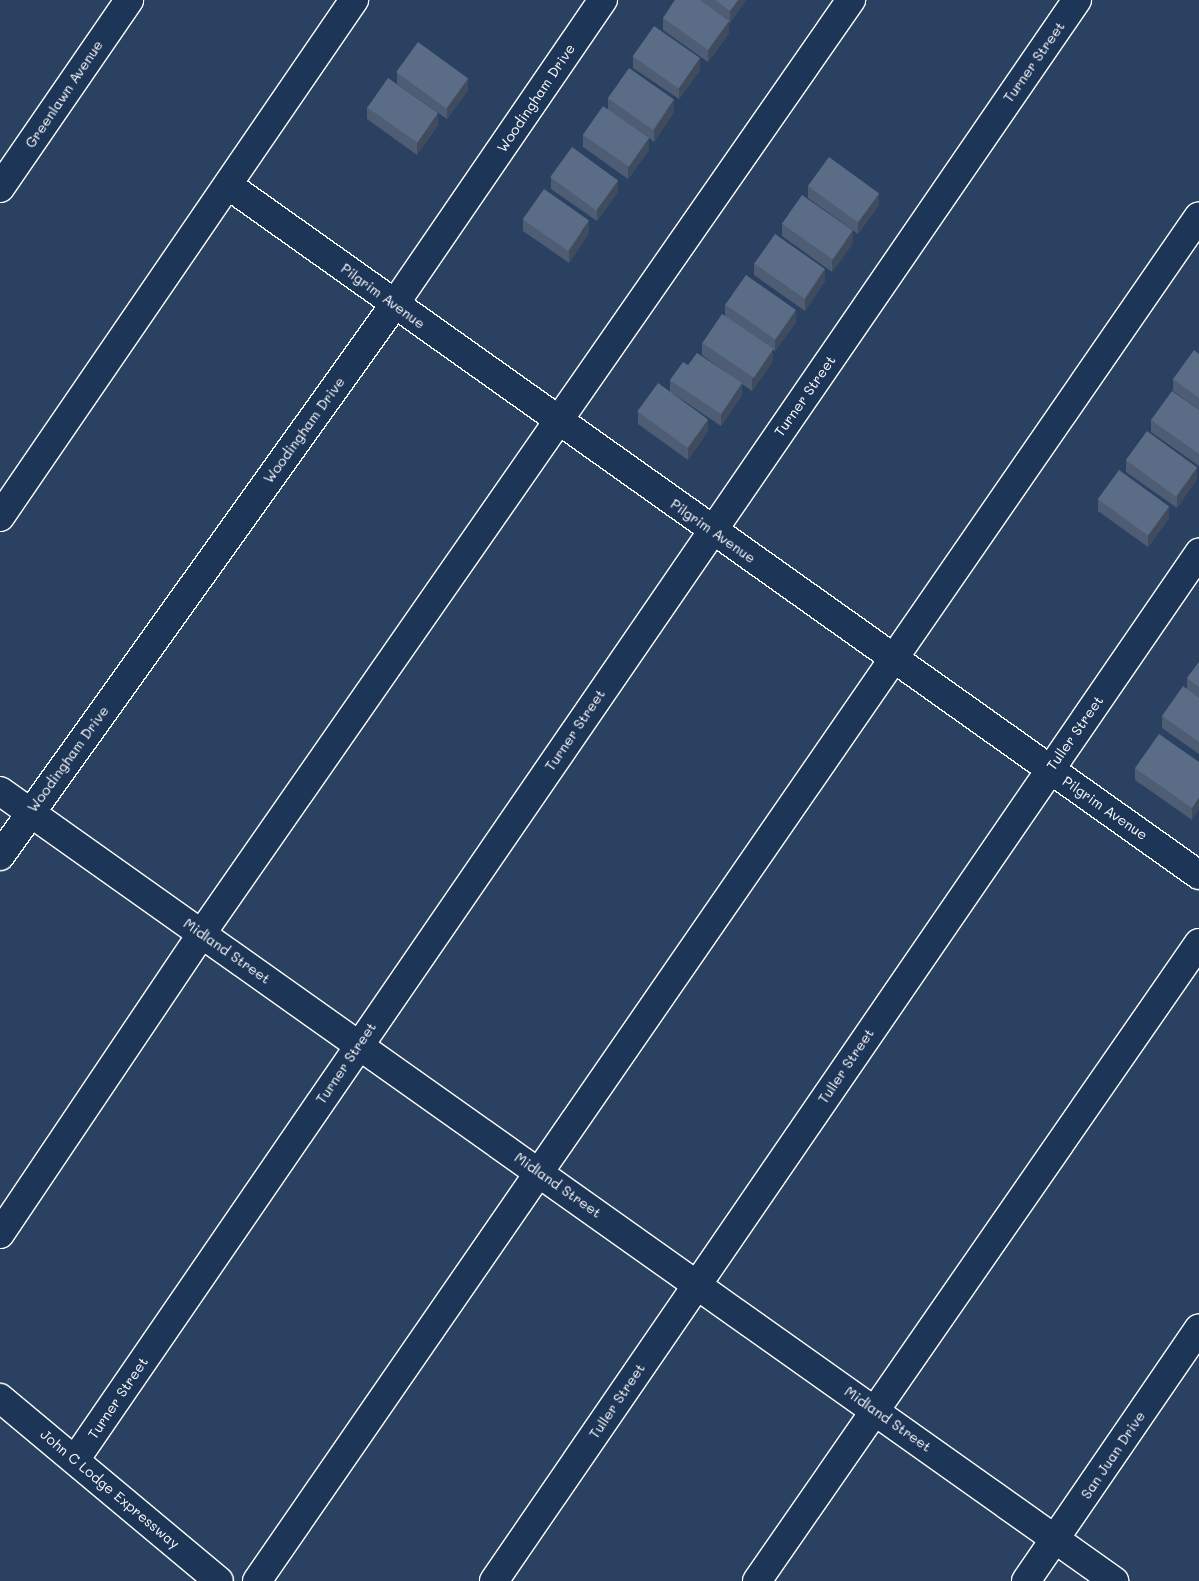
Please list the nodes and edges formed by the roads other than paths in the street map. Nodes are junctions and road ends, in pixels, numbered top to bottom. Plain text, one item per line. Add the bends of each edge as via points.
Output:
1 (129, 0) edge
2 (354, 0) edge
3 (603, 0) edge
4 (851, 0) edge
5 (1077, 0) edge
6 (228, 185) junction
7 (0, 188) edge
8 (1199, 216) edge
9 (394, 305) junction
10 (559, 422) junction
11 (0, 517) edge
12 (712, 530) junction
13 (1199, 553) edge
14 (893, 658) junction
15 (1050, 769) junction
16 (0, 791) edge
17 (30, 812) junction
18 (0, 856) edge
19 (1199, 875) edge
20 (202, 933) junction
21 (1199, 943) edge
22 (359, 1044) junction
23 (541, 1173) junction
24 (0, 1234) edge
25 (697, 1283) junction
26 (1199, 1328) edge
27 (0, 1398) edge
28 (874, 1408) junction
29 (75, 1460) junction
30 (1056, 1538) junction
31 (219, 1581) edge
32 (257, 1581) edge
33 (494, 1581) edge
34 (757, 1581) edge
35 (1026, 1581) edge
36 (1114, 1581) edge

1 - 7 street, Greenlawn Avenue
2 - 6 street
3 - 9 street, Woodingham Drive
4 - 10 street
5 - 12 street, Turner Street
6 - 9 street, Pilgrim Avenue
6 - 11 street
8 - 14 street
9 - 10 street, Pilgrim Avenue
9 - 17 street, Woodingham Drive
10 - 12 street, Pilgrim Avenue
10 - 20 street
12 - 14 street, Pilgrim Avenue
12 - 22 street, Turner Street
13 - 15 street, Tuller Street
14 - 15 street, Pilgrim Avenue
14 - 23 street
15 - 19 street, Pilgrim Avenue
15 - 25 street, Tuller Street
16 - 17 street, Midland Street
17 - 18 street, Woodingham Drive
17 - 20 street, Midland Street
20 - 22 street, Midland Street
20 - 24 street
21 - 28 street
22 - 23 street, Midland Street
22 - 29 street, Turner Street
23 - 25 street, Midland Street
23 - 32 street
25 - 28 street, Midland Street
25 - 33 street, Tuller Street
26 - 30 street, San Juan Drive
27 - 29 street, John C Lodge Expressway
28 - 30 street, Midland Street
28 - 34 street
29 - 31 street, John C Lodge Expressway
30 - 35 street, San Juan Drive
30 - 36 street, Midland Street

